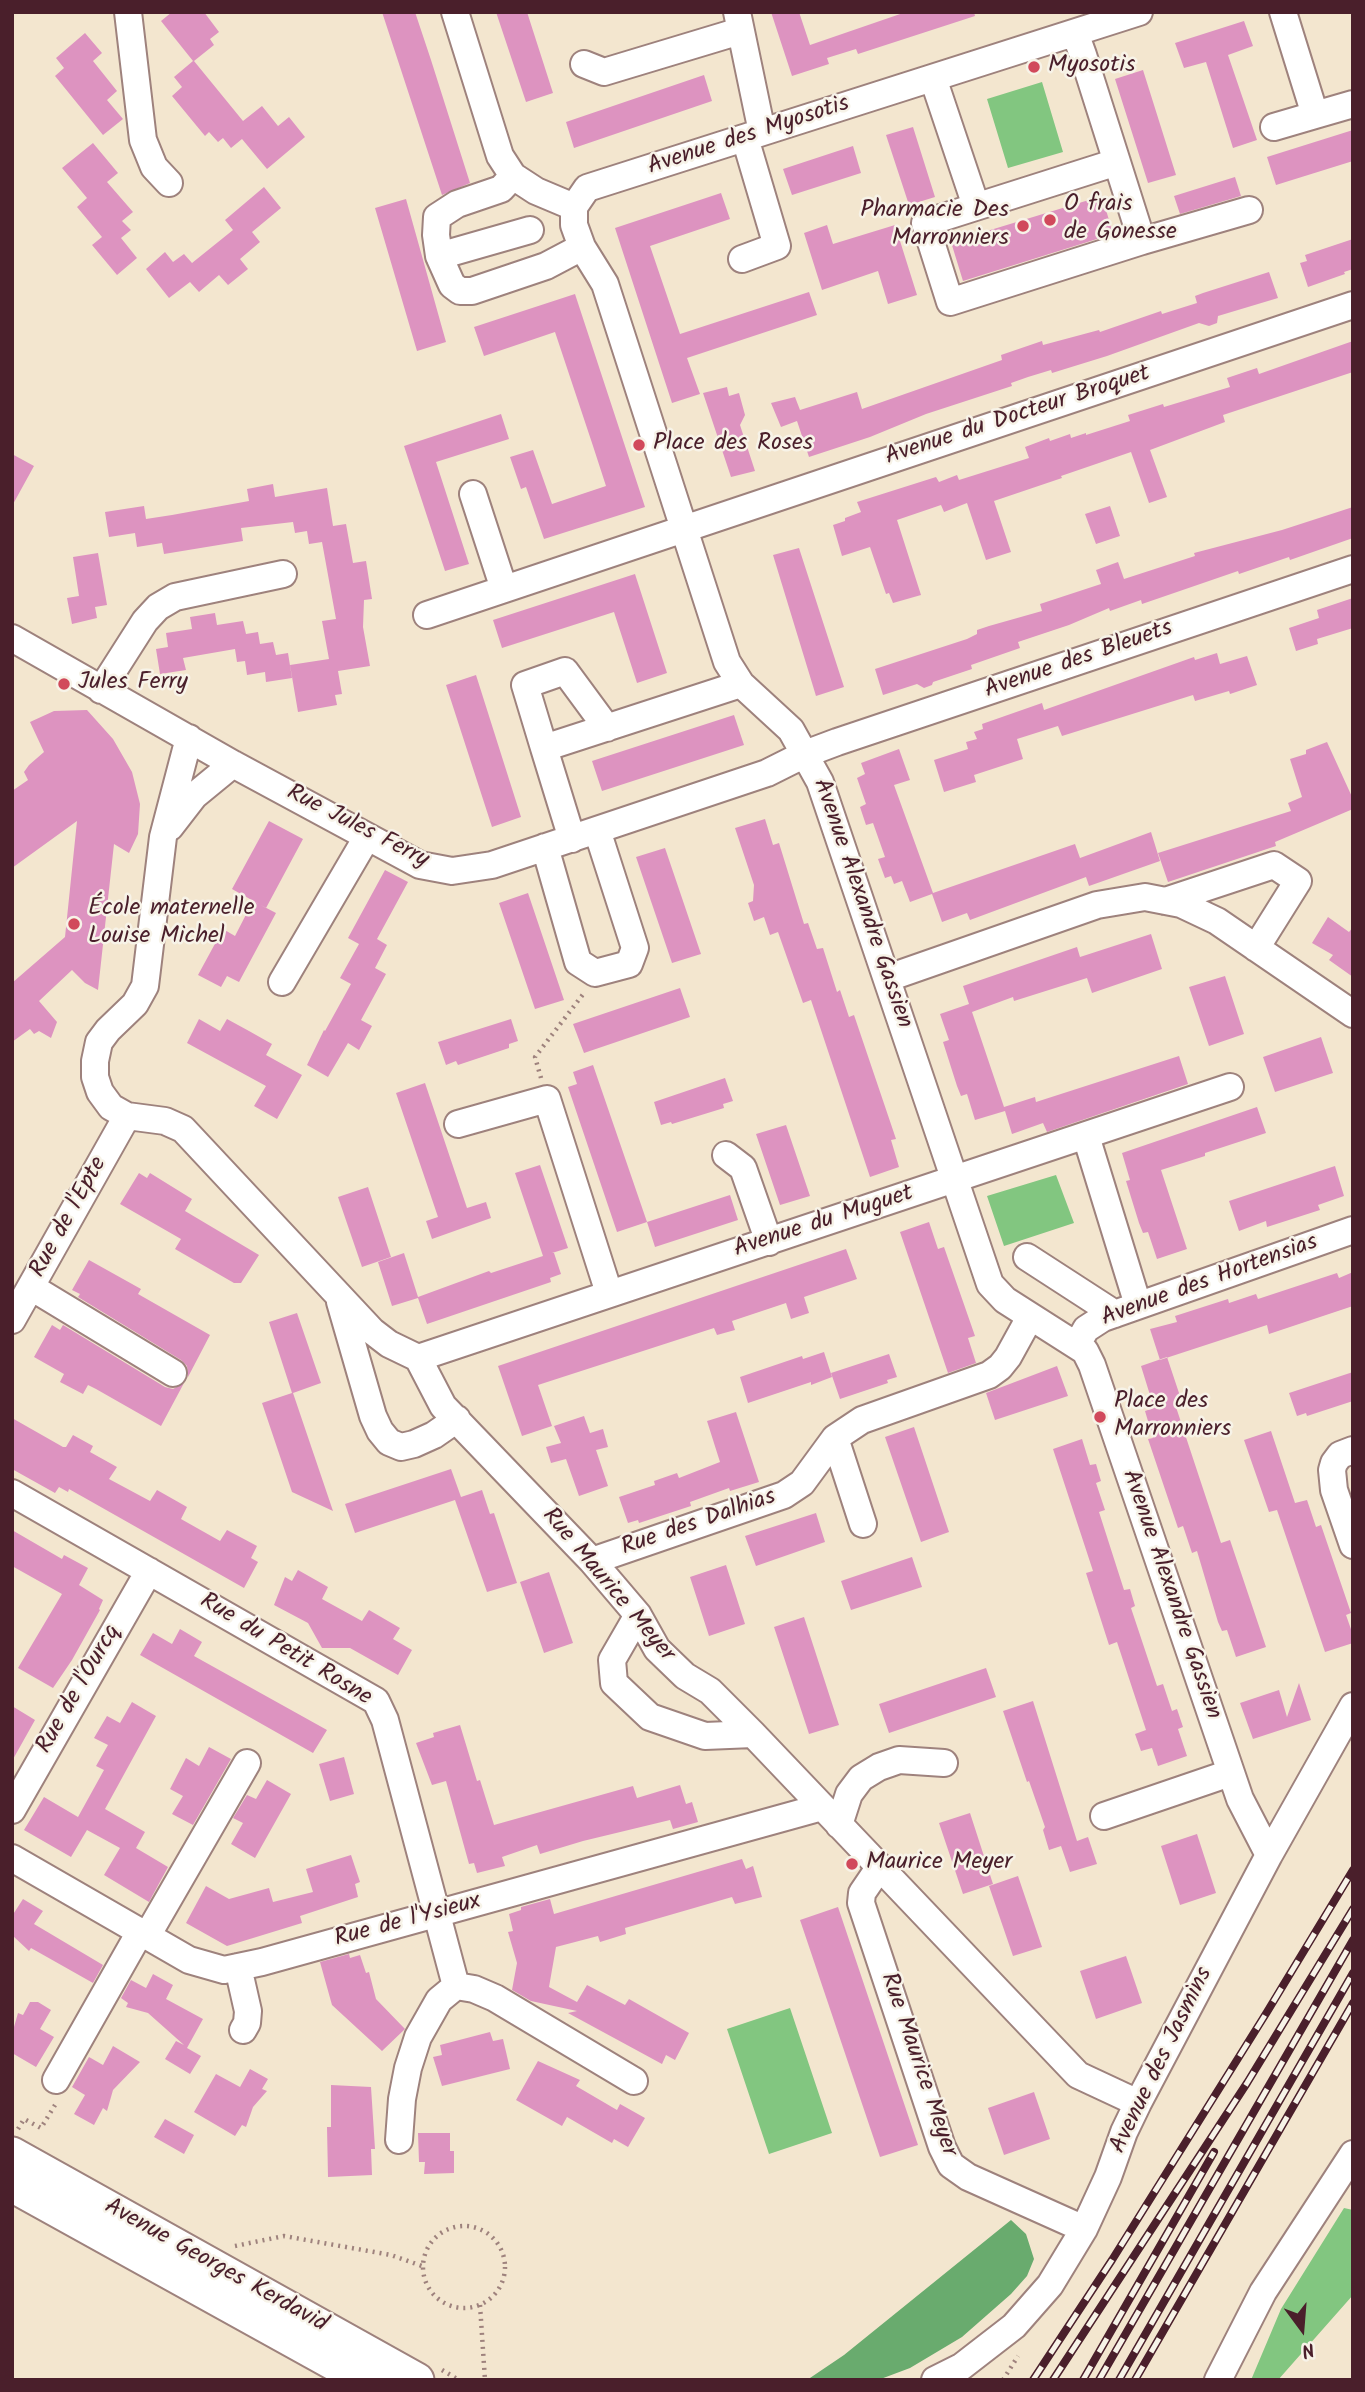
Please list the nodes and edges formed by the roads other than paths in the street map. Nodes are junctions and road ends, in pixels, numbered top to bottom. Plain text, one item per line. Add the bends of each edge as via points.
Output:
1 (128, 12) edge
2 (455, 12) edge
3 (1139, 12) edge
4 (1283, 12) edge
5 (739, 22) edge
6 (1075, 33) junction
7 (584, 64) dead end
8 (933, 78) junction
9 (1353, 104) edge
10 (1315, 115) junction
11 (1274, 127) dead end
12 (753, 135) junction
13 (1117, 162) junction
14 (513, 176) junction
15 (169, 183) dead end
16 (976, 206) junction
17 (574, 207) junction
18 (1249, 210) dead end
19 (530, 230) dead end
20 (1142, 241) junction
21 (582, 247) junction
22 (439, 256) junction
23 (741, 259) dead end
24 (1353, 305) edge
25 (473, 494) dead end
26 (683, 528) junction
27 (1353, 569) edge
28 (283, 574) dead end
29 (504, 589) junction
30 (427, 615) dead end
31 (12, 638) edge
32 (741, 684) junction
33 (101, 690) junction
34 (607, 728) junction
35 (188, 738) junction
36 (544, 748) junction
37 (805, 754) junction
38 (233, 764) junction
39 (597, 830) junction
40 (163, 837) junction
41 (367, 837) junction
42 (572, 839) junction
43 (545, 847) junction
44 (1165, 901) junction
45 (1256, 948) junction
46 (888, 978) junction
47 (282, 982) dead end
48 (1353, 1014) edge
49 (1230, 1087) dead end
50 (127, 1116) junction
51 (458, 1124) dead end
52 (1086, 1136) junction
53 (726, 1155) dead end
54 (956, 1180) junction
55 (1353, 1230) edge
56 (769, 1242) junction
57 (1027, 1257) dead end
58 (30, 1287) junction
59 (609, 1293) junction
60 (338, 1296) junction
61 (1126, 1310) junction
62 (1030, 1317) junction
63 (12, 1320) edge
64 (1077, 1345) junction
65 (418, 1358) junction
66 (173, 1373) dead end
67 (457, 1419) junction
68 (835, 1438) junction
69 (1353, 1450) edge
70 (12, 1493) edge
71 (863, 1524) dead end
72 (1353, 1545) edge
73 (592, 1561) junction
74 (149, 1571) junction
75 (638, 1615) junction
76 (1353, 1706) edge
77 (753, 1734) junction
78 (247, 1763) dead end
79 (944, 1763) dead end
80 (1230, 1773) junction
81 (12, 1810) edge
82 (831, 1816) junction
83 (1104, 1816) dead end
84 (1269, 1854) junction
85 (12, 1858) edge
86 (879, 1868) junction
87 (436, 1915) junction
88 (144, 1934) junction
89 (238, 1967) junction
90 (456, 1986) junction
91 (243, 2030) dead end
92 (56, 2080) road end
93 (634, 2081) dead end
94 (1138, 2103) junction
95 (399, 2140) dead end
96 (15, 2142) edge
97 (1353, 2154) edge
98 (12, 2185) edge
99 (1084, 2228) junction
100 (364, 2380) edge
101 (417, 2380) edge
102 (935, 2380) edge
103 (1218, 2380) edge

1 - 15 street via 143,140 154,167
2 - 14 street via 500,156
3 - 6 street, Avenue des Myosotis
4 - 10 street
5 - 7 street via 604,72
5 - 12 street
6 - 8 street, Avenue des Myosotis
6 - 13 street
8 - 12 street, Avenue des Myosotis
8 - 16 street
9 - 10 street
10 - 11 street
12 - 17 street, Avenue des Myosotis via 587,188
12 - 23 street via 777,246
13 - 16 street
13 - 20 street
14 - 17 street
14 - 22 street via 501,189 437,216
16 - 20 street via 925,223 950,302
17 - 21 street, Avenue Alexandre Gassien via 574,225
18 - 20 street
19 - 22 street
21 - 22 street via 546,266 472,291 452,285
21 - 26 street, Avenue Alexandre Gassien via 606,284
24 - 26 street, Avenue du Docteur Broquet
25 - 29 street
26 - 29 street, Avenue du Docteur Broquet
26 - 32 street, Avenue Alexandre Gassien via 727,662
27 - 37 street, Avenue des Bleuets
28 - 33 street via 175,597 158,607
29 - 30 street, Avenue du Docteur Broquet
31 - 33 street, Rue Jules Ferry
32 - 34 street
32 - 37 street, Avenue Alexandre Gassien via 791,730
33 - 35 street, Rue Jules Ferry
34 - 36 street
34 - 36 street via 565,671 525,685
35 - 38 street, Rue Jules Ferry
35 - 40 street
36 - 42 street
37 - 39 street, Rue Jules Ferry via 767,774
37 - 46 street, Avenue Alexandre Gassien via 820,782
38 - 40 street via 194,796
38 - 41 street, Rue Jules Ferry
39 - 42 street, Rue Jules Ferry
39 - 43 street via 635,948 629,964 595,973 578,962
40 - 50 street via 145,986 99,1042 95,1061 100,1092 111,1107
41 - 43 street, Rue Jules Ferry via 419,865 452,871
41 - 47 street
42 - 43 street, Rue Jules Ferry
44 - 45 street via 1217,921
44 - 45 street via 1274,865 1298,881
44 - 46 street via 1145,897 1097,905
45 - 48 street
46 - 54 street, Avenue Alexandre Gassien
49 - 52 street, Avenue du Muguet
50 - 58 street, Rue de l'Epte
50 - 60 street via 165,1121 183,1129
51 - 59 street via 547,1099
52 - 54 street, Avenue du Muguet
52 - 61 street
53 - 56 street via 743,1168
54 - 56 street, Avenue du Muguet
54 - 62 street, Avenue Alexandre Gassien via 990,1284
55 - 61 street, Avenue des Hortensias
56 - 59 street, Avenue du Muguet
57 - 61 street
58 - 63 street, Rue de l'Epte
58 - 66 street
59 - 65 street, Avenue du Muguet
60 - 65 street via 389,1345
60 - 67 street via 373,1416 389,1443 401,1447 414,1444
61 - 64 street, Avenue des Hortensias via 1086,1329
62 - 64 street, Avenue Alexandre Gassien
62 - 68 street, Rue des Dalhias via 1008,1357 989,1375 862,1420
64 - 80 street, Avenue Alexandre Gassien via 1092,1365
65 - 67 street, Rue Maurice Meyer via 443,1406
67 - 73 street, Rue Maurice Meyer
68 - 71 street
68 - 73 street, Rue des Dalhias via 802,1483 784,1495
69 - 72 street via 1340,1455 1332,1470
70 - 74 street, Rue du Petit Rosne
73 - 75 street, Rue Maurice Meyer
74 - 81 street, Rue de l'Ourcq
74 - 87 street, Rue du Petit Rosne via 376,1701 385,1720
75 - 77 street, Rue Maurice Meyer via 657,1649 685,1676 710,1691
75 - 77 street via 612,1660 614,1683 650,1717 705,1736
76 - 84 street, Avenue des Jasmins
77 - 82 street, Rue Maurice Meyer
78 - 88 street
79 - 82 street via 899,1760 879,1767 861,1778
80 - 83 street
80 - 84 street, Avenue Alexandre Gassien
82 - 86 street, Rue Maurice Meyer
82 - 87 street, Rue de l'Ysieux
84 - 94 street, Avenue des Jasmins
85 - 88 street, Rue de l'Ysieux
86 - 94 street, Rue Maurice Meyer via 1078,2075
86 - 99 street, Rue Maurice Meyer via 862,1893 861,1903 951,2165 968,2177
87 - 89 street, Rue de l'Ysieux
87 - 90 street, Rue du Petit Rosne
88 - 89 street, Rue de l'Ysieux via 189,1960 224,1970
88 - 92 street
89 - 91 street via 248,2011
90 - 93 street via 495,1998
90 - 95 street via 439,2000 418,2037 404,2089
94 - 99 street, Avenue des Jasmins
96 - 101 main road, Avenue Georges Kerdavid
97 - 103 street via 1263,2292
98 - 100 main road, Avenue Georges Kerdavid
99 - 102 street, Avenue des Jasmins via 1050,2285 1014,2326 961,2367

